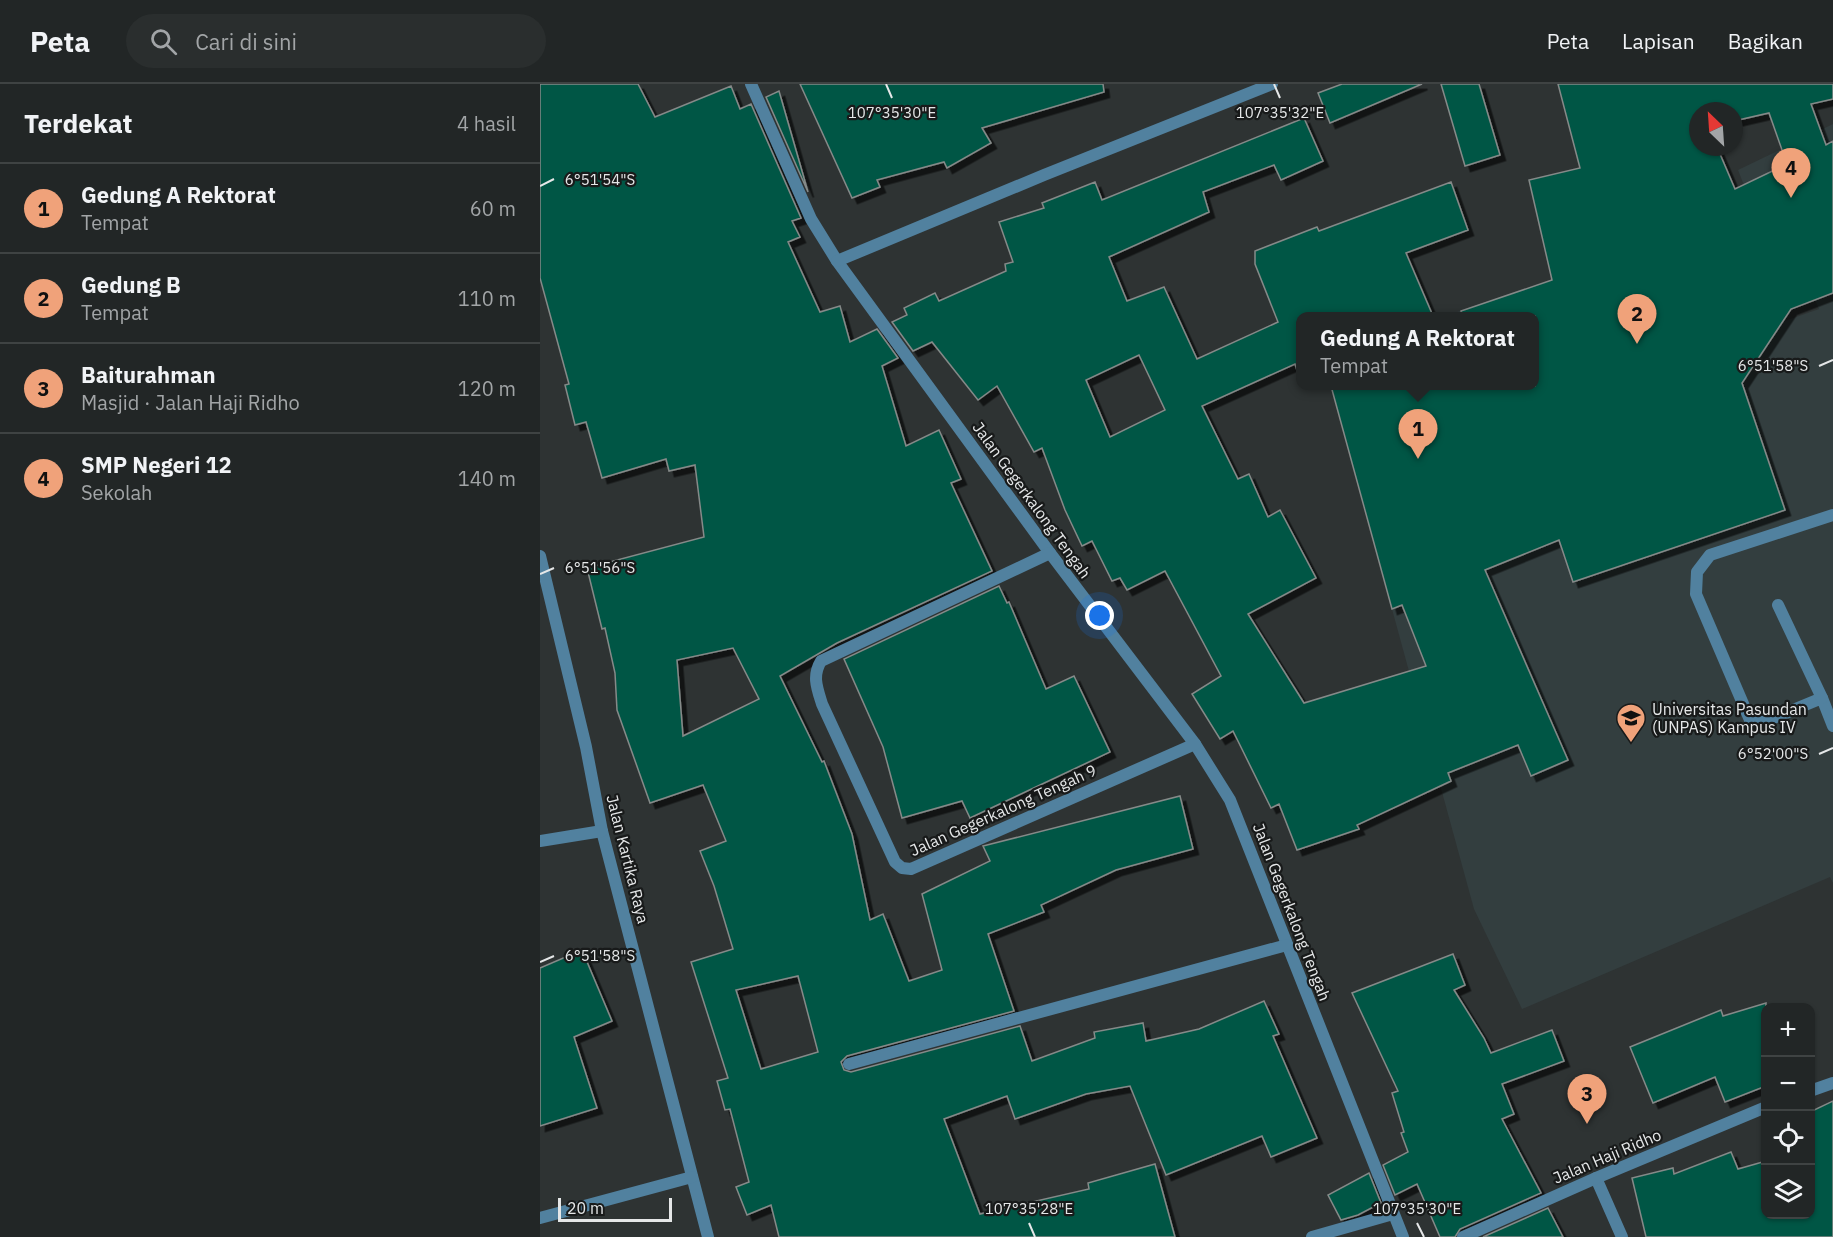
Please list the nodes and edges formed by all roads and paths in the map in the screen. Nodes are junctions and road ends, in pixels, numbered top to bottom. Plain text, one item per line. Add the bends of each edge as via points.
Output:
1 (751, 84) edge
2 (1272, 84) edge
3 (837, 261) junction
4 (1833, 514) edge
5 (1050, 553) junction
6 (540, 556) edge
7 (1778, 605) dead end
8 (1822, 698) junction
9 (1833, 726) edge
10 (1195, 744) junction
11 (602, 831) junction
12 (540, 841) edge
13 (1287, 945) junction
14 (849, 1064) dead end
15 (1833, 1083) edge
16 (1815, 1089) edge
17 (1761, 1109) edge
18 (692, 1177) junction
19 (1596, 1178) junction
20 (1393, 1214) junction
21 (540, 1218) edge
22 (708, 1237) edge
23 (1312, 1237) edge
24 (1403, 1237) edge
25 (1463, 1237) edge
26 (1622, 1237) edge

1 - 3 street, Jalan Gegerkalong Tengah via 811,219
2 - 3 street
3 - 5 street, Jalan Gegerkalong Tengah
4 - 8 street via 1710,555 1697,572 1696,594 1750,720 1764,722
5 - 10 street, Jalan Gegerkalong Tengah
5 - 10 street, Jalan Gegerkalong Tengah 9 via 821,661 816,669 814,681 822,704 895,862 911,869
6 - 11 street, Jalan Kartika Raya
7 - 8 street
8 - 9 street
10 - 13 street, Jalan Gegerkalong Tengah via 1230,800
11 - 12 street
11 - 18 street, Jalan Kartika Raya
13 - 14 street
13 - 20 street, Jalan Gegerkalong Tengah
15 - 16 street
17 - 19 street, Jalan Haji Ridho
18 - 21 street
18 - 22 street, Jalan Kartika Raya
19 - 25 street, Jalan Haji Ridho
19 - 26 street
20 - 23 street
20 - 24 street, Jalan Gegerkalong Tengah

